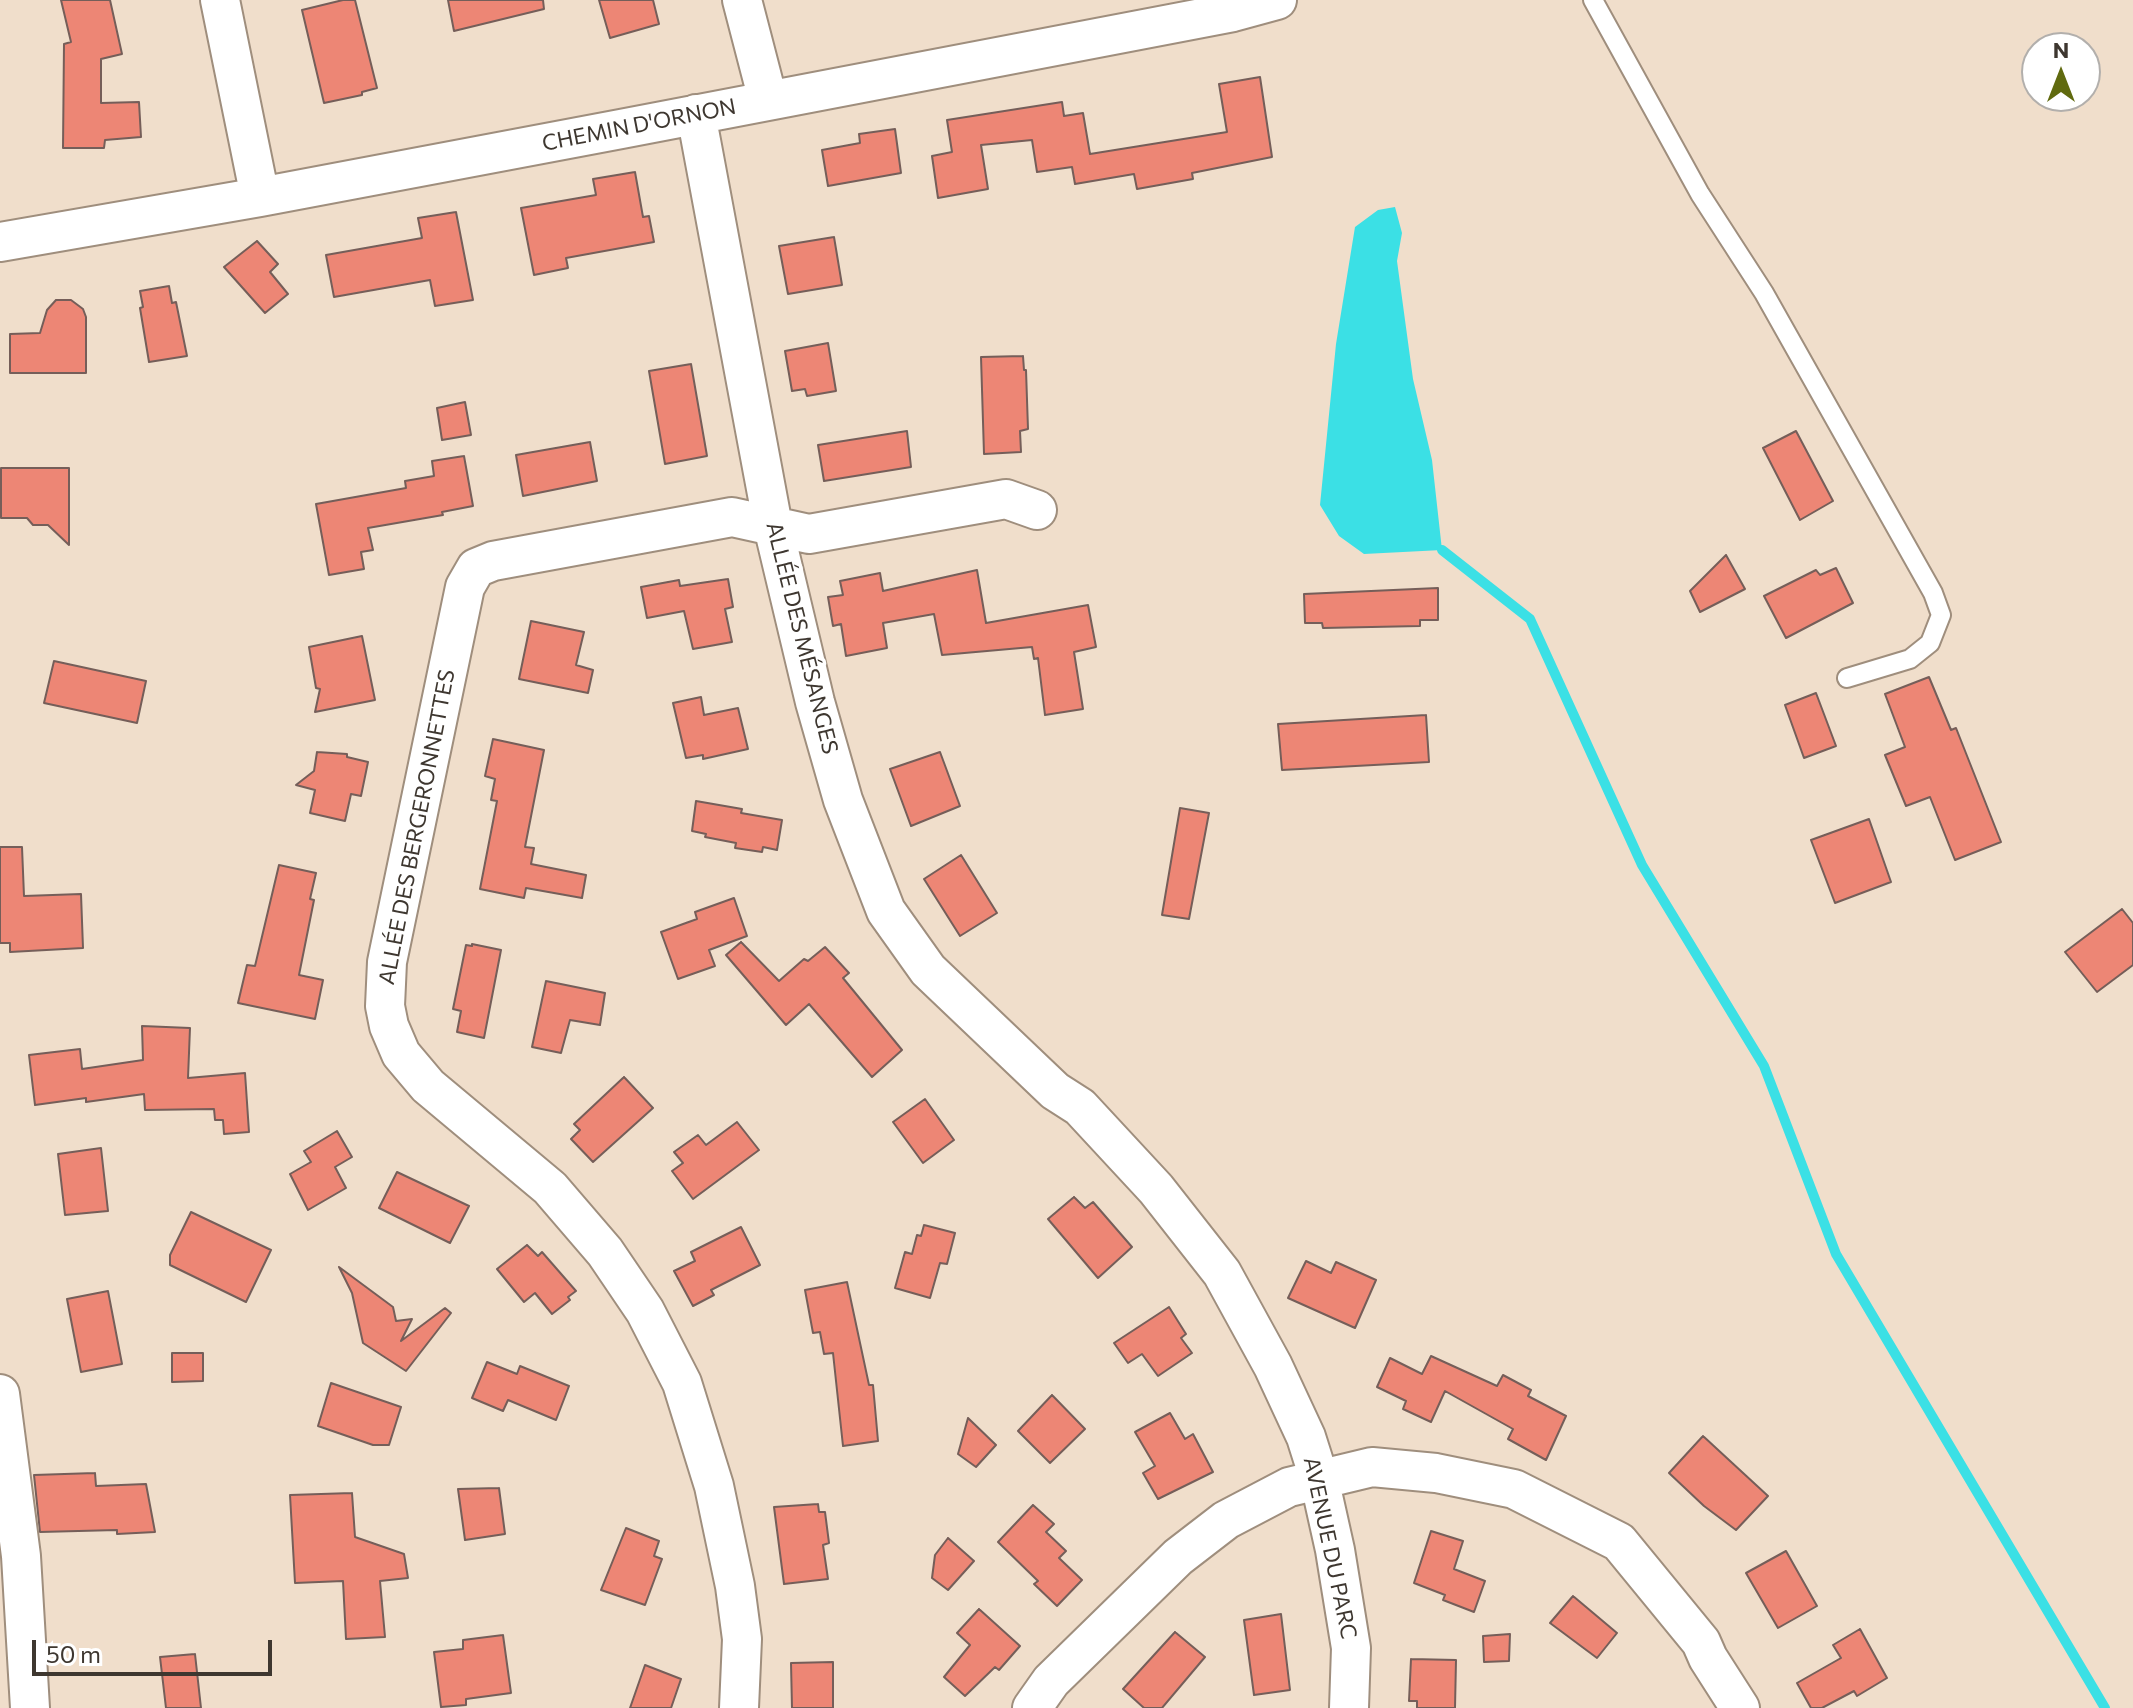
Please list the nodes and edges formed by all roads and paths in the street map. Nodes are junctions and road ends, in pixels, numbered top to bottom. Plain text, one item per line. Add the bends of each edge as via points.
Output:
1 (220, 0) edge
2 (742, 0) edge
3 (1277, 0) edge
4 (1593, 0) edge
5 (768, 100) junction
6 (696, 114) junction
7 (260, 197) junction
8 (0, 242) edge
9 (1037, 510) dead end
10 (773, 526) junction
11 (1847, 678) dead end
12 (1055, 1091) joint
13 (0, 1394) edge
14 (1319, 1478) junction
15 (1708, 1658) junction
16 (30, 1708) edge
17 (739, 1708) edge
18 (1032, 1708) edge
19 (1349, 1708) edge
20 (1710, 1708) edge
21 (1740, 1708) edge

1 - 7 street
2 - 5 street
3 - 5 street, CHEMIN D'ORNON
4 - 11 lane via 1692,181 1764,293 1933,593 1941,615 1930,643 1910,659
5 - 6 street, CHEMIN D'ORNON
6 - 7 street, CHEMIN D'ORNON
6 - 10 street, ALLÉE DES MÉSANGES
7 - 8 street, CHEMIN D'ORNON
9 - 10 street, ALLÉE DES BERGERONNETTES via 1006,499 809,534
10 - 12 street, ALLÉE DES MÉSANGES via 843,800 886,911 928,970
10 - 17 street, ALLÉE DES BERGERONNETTES via 732,517 476,568 465,587 384,984 389,1026 401,1054 428,1086 550,1188 605,1252 645,1311 682,1383 714,1486 735,1586 742,1639
12 - 14 street, AVENUE DU PARC via 1080,1107 1156,1189 1222,1273 1273,1366
13 - 16 street via 21,1556
14 - 15 street via 1372,1467 1514,1489 1619,1542 1701,1642
14 - 18 street via 1289,1487 1226,1520 1178,1557 1051,1681
14 - 19 street, AVENUE DU PARC via 1351,1648
15 - 20 street
15 - 21 street

